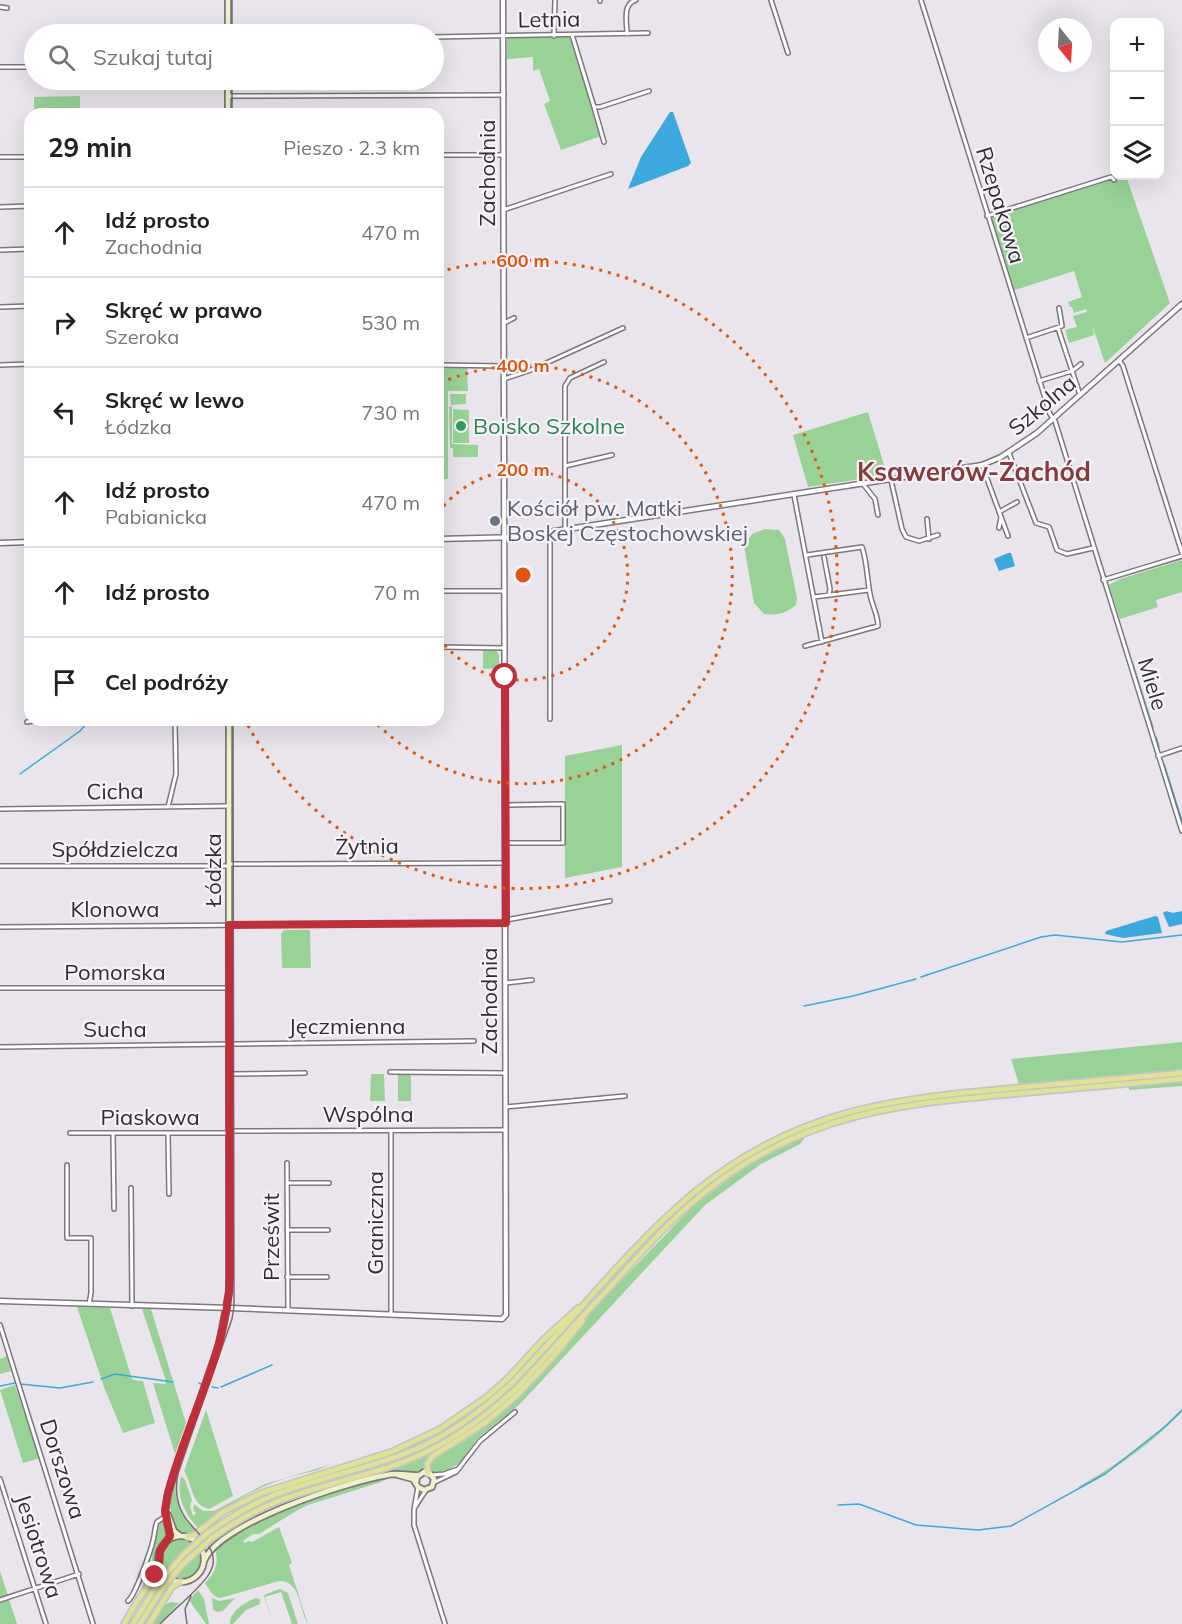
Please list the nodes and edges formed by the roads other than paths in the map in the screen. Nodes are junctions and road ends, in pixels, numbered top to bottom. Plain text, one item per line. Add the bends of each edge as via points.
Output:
1 (228, 0) edge
2 (503, 0) edge
3 (555, 0) edge
4 (636, 0) edge
5 (771, 0) edge
6 (921, 0) edge
7 (0, 8) edge
8 (7, 8) dead end
9 (228, 24) edge
10 (648, 33) dead end
11 (627, 34) junction
12 (572, 35) junction
13 (554, 36) junction
14 (444, 37) edge
15 (504, 37) junction
16 (788, 53) dead end
17 (0, 67) edge
18 (24, 67) edge
19 (228, 90) edge
20 (650, 91) dead end
21 (504, 95) junction
22 (228, 96) junction
23 (594, 106) junction
24 (228, 108) edge
25 (604, 142) dead end
26 (444, 155) edge
27 (504, 155) junction
28 (0, 157) edge
29 (24, 157) edge
30 (611, 174) dead end
31 (1110, 177) edge
32 (24, 206) edge
33 (0, 207) edge
34 (503, 210) junction
35 (987, 216) junction
36 (24, 249) edge
37 (0, 250) edge
38 (1182, 304) edge
39 (0, 306) edge
40 (24, 306) edge
41 (1059, 308) dead end
42 (514, 318) dead end
43 (504, 323) junction
44 (623, 328) dead end
45 (1058, 328) junction
46 (1026, 338) junction
47 (1119, 360) junction
48 (604, 362) dead end
49 (0, 364) edge
50 (24, 364) edge
51 (1081, 364) dead end
52 (444, 365) edge
53 (504, 366) junction
54 (1072, 371) junction
55 (504, 380) junction
56 (1039, 381) junction
57 (1080, 395) junction
58 (1053, 419) junction
59 (1009, 453) junction
60 (612, 455) dead end
61 (982, 465) junction
62 (565, 466) junction
63 (891, 480) junction
64 (863, 484) junction
65 (794, 495) junction
66 (1017, 502) dead end
67 (1000, 514) junction
68 (878, 515) dead end
69 (927, 519) dead end
70 (999, 528) dead end
71 (565, 530) junction
72 (550, 532) junction
73 (938, 535) dead end
74 (1008, 536) dead end
75 (504, 538) junction
76 (444, 539) edge
77 (929, 539) junction
78 (24, 542) edge
79 (0, 543) edge
80 (1093, 548) junction
81 (807, 555) junction
82 (1182, 555) edge
83 (824, 557) dead end
84 (1103, 580) junction
85 (869, 590) junction
86 (444, 591) edge
87 (504, 591) junction
88 (830, 596) junction
89 (814, 597) junction
90 (822, 642) junction
91 (805, 646) dead end
92 (444, 647) edge
93 (504, 648) junction
94 (550, 719) dead end
95 (176, 726) edge
96 (229, 726) edge
97 (1182, 743) edge
98 (1182, 748) edge
99 (1175, 750) junction
100 (1158, 756) junction
101 (506, 805) junction
102 (230, 806) junction
103 (168, 807) junction
104 (0, 809) edge
105 (1182, 831) edge
106 (506, 843) junction
107 (505, 863) junction
108 (230, 865) junction
109 (0, 866) edge
110 (610, 901) dead end
111 (506, 922) junction
112 (229, 925) junction
113 (0, 927) edge
114 (532, 980) dead end
115 (506, 982) junction
116 (0, 988) edge
117 (230, 988) junction
118 (474, 1041) dead end
119 (230, 1044) junction
120 (0, 1047) edge
121 (390, 1072) dead end
122 (1182, 1072) edge
123 (305, 1073) dead end
124 (506, 1073) junction
125 (230, 1074) junction
126 (1182, 1079) edge
127 (625, 1096) dead end
128 (506, 1107) junction
129 (506, 1130) junction
130 (391, 1131) junction
131 (230, 1132) junction
132 (70, 1133) dead end
133 (113, 1133) junction
134 (168, 1134) junction
135 (287, 1163) dead end
136 (66, 1166) dead end
137 (287, 1183) junction
138 (329, 1183) dead end
139 (131, 1188) dead end
140 (169, 1194) dead end
141 (114, 1209) dead end
142 (287, 1230) junction
143 (328, 1230) dead end
144 (288, 1277) junction
145 (327, 1277) dead end
146 (0, 1301) edge
147 (588, 1302) junction
148 (88, 1304) junction
149 (132, 1306) junction
150 (227, 1308) junction
151 (288, 1311) junction
152 (588, 1311) junction
153 (391, 1315) junction
154 (0, 1325) edge
155 (515, 1412) dead end
156 (458, 1469) junction
157 (396, 1474) junction
158 (430, 1474) junction
159 (419, 1475) junction
160 (0, 1479) edge
161 (434, 1483) junction
162 (417, 1485) junction
163 (426, 1490) junction
164 (166, 1504) junction
165 (413, 1515) junction
166 (166, 1516) junction
167 (180, 1536) junction
168 (188, 1537) junction
169 (167, 1541) junction
170 (199, 1545) junction
171 (214, 1546) junction
172 (204, 1561) junction
173 (159, 1565) junction
174 (79, 1574) junction
175 (180, 1582) junction
176 (35, 1588) junction
177 (0, 1600) edge
178 (128, 1601) dead end
179 (46, 1624) edge
180 (93, 1624) edge
181 (124, 1624) edge
182 (133, 1624) edge
183 (141, 1624) edge
184 (149, 1624) edge
185 (445, 1624) edge

1 - 9 main road
2 - 15 street, Zachodnia
3 - 13 street
4 - 11 street via 626,8
5 - 16 street
6 - 35 street, Rzepakowa
7 - 8 street
10 - 11 street, Letnia
11 - 12 street, Letnia
12 - 13 street, Letnia
12 - 23 street
13 - 15 street, Letnia
14 - 15 street, Letnia
15 - 21 street, Zachodnia
17 - 18 street
19 - 22 main road
20 - 23 street
21 - 22 street
21 - 27 street, Zachodnia
22 - 24 main road
23 - 25 street
26 - 27 street
27 - 34 street, Zachodnia
28 - 29 street
30 - 34 street
31 - 35 street
32 - 33 street
34 - 43 street, Zachodnia
35 - 46 street, Rzepakowa
36 - 37 street
38 - 47 street, Szkolna
39 - 40 street
41 - 45 street via 1063,325
42 - 43 street
43 - 53 street, Zachodnia
44 - 55 street
45 - 46 street
45 - 54 street
46 - 56 street, Rzepakowa
47 - 57 street, Szkolna
47 - 82 street
48 - 62 street via 570,378 565,386
49 - 50 street
51 - 54 street
52 - 53 street
53 - 55 street, Zachodnia
54 - 56 street
54 - 57 street
55 - 75 street, Zachodnia
56 - 58 street, Rzepakowa
57 - 58 street, Szkolna
58 - 59 street, Szkolna
58 - 80 street, Rzepakowa
59 - 61 street, Szkolna
59 - 80 street via 1036,523 1048,526 1057,550 1067,554
60 - 62 street
61 - 63 street, Szkolna
61 - 67 street
62 - 71 street
63 - 64 street, Szkolna
63 - 77 street via 906,537 917,541
64 - 65 street, Szkolna
64 - 68 street via 875,499
65 - 71 street, Szkolna
65 - 81 street
66 - 67 street
67 - 70 street
67 - 74 street
69 - 77 street
71 - 72 street, Szkolna
72 - 75 street, Szkolna
72 - 94 street
73 - 77 street
75 - 76 street, Szkolna
75 - 87 street, Zachodnia
78 - 79 street
80 - 84 street, Miele
81 - 85 street via 862,547
81 - 89 street
82 - 84 street
83 - 88 street
84 - 100 street, Miele
85 - 88 street
85 - 90 street via 878,626
86 - 87 street
87 - 93 street, Zachodnia
88 - 89 street
89 - 90 street
90 - 91 street
92 - 93 street
93 - 101 street, Zachodnia
95 - 103 street via 176,774
96 - 102 main road, Łódzka
97 - 99 street
98 - 99 street
99 - 100 street
100 - 105 street, Miele
101 - 106 street, Zachodnia
101 - 106 street via 563,804 564,843
102 - 103 street, Cicha
102 - 108 main road, Łódzka
103 - 104 street, Cicha
106 - 107 street, Zachodnia
107 - 108 street, Żytnia
107 - 111 street, Zachodnia
108 - 109 street, Spółdzielcza
108 - 112 main road, Łódzka
110 - 111 street, Klonowa
111 - 112 street, Klonowa
111 - 115 street, Zachodnia
112 - 113 street, Klonowa
112 - 117 main road, Łódzka
114 - 115 street
115 - 124 street, Zachodnia
116 - 117 street, Pomorska
117 - 119 main road, Łódzka
118 - 119 street, Jęczmienna
119 - 120 street, Sucha
119 - 125 main road, Łódzka
121 - 124 street
122 - 147 main road via 916,1097 859,1108 815,1122 760,1148 711,1179 663,1221
123 - 125 street
124 - 128 street, Zachodnia
125 - 131 main road, Łódzka
126 - 152 main road via 918,1103 862,1114 811,1130 761,1154 707,1190 655,1238
127 - 128 street
128 - 129 street, Zachodnia
129 - 130 street, Wspólna
129 - 153 street, Zachodnia via 505,1318
130 - 131 street, Wspólna
130 - 153 street, Graniczna
131 - 134 street, Piaskowa
131 - 150 main road, Łódzka
132 - 133 street, Piaskowa
133 - 134 street, Piaskowa
133 - 141 street
134 - 140 street
135 - 137 street, Prześwit
136 - 148 street via 67,1238 91,1238
137 - 138 street
137 - 142 street, Prześwit
139 - 149 street
142 - 143 street
142 - 144 street, Prześwit
144 - 145 street
144 - 151 street, Prześwit
146 - 148 street
147 - 168 main road via 558,1326 488,1396 440,1429 372,1458 261,1493
147 - 182 main road, bridge via 508,1387 460,1426 400,1455 271,1496 209,1532 157,1585
148 - 149 street
149 - 150 street
150 - 151 street
150 - 164 main road, Łódzka via 219,1344
151 - 153 street
152 - 158 main road via 516,1396 486,1422 433,1456 427,1464
152 - 183 main road, bridge via 518,1387 464,1431 410,1459 275,1502 212,1538 162,1589
154 - 174 street, Dorszowa
155 - 156 street via 480,1441
156 - 158 street
156 - 161 street
157 - 159 main road
157 - 162 main road via 413,1479
157 - 171 main road via 286,1506 251,1522
158 - 159 main road
158 - 161 main road
159 - 162 main road
160 - 176 street, Jesiotrowa
161 - 163 main road
162 - 163 main road
162 - 165 street
163 - 165 street
164 - 166 main road, Łódzka
164 - 167 main road via 172,1527
165 - 185 street
166 - 169 main road, Łódzka via 170,1534
166 - 178 street via 156,1524 138,1585
167 - 168 main road
167 - 169 main road
168 - 170 main road
169 - 173 main road via 160,1551
170 - 171 main road
170 - 172 main road
171 - 172 main road
172 - 175 main road via 195,1578
173 - 175 main road via 167,1577
173 - 181 main road
174 - 176 street
174 - 180 street, Dorszowa
175 - 184 main road via 172,1587
176 - 177 street
176 - 179 street, Jesiotrowa

